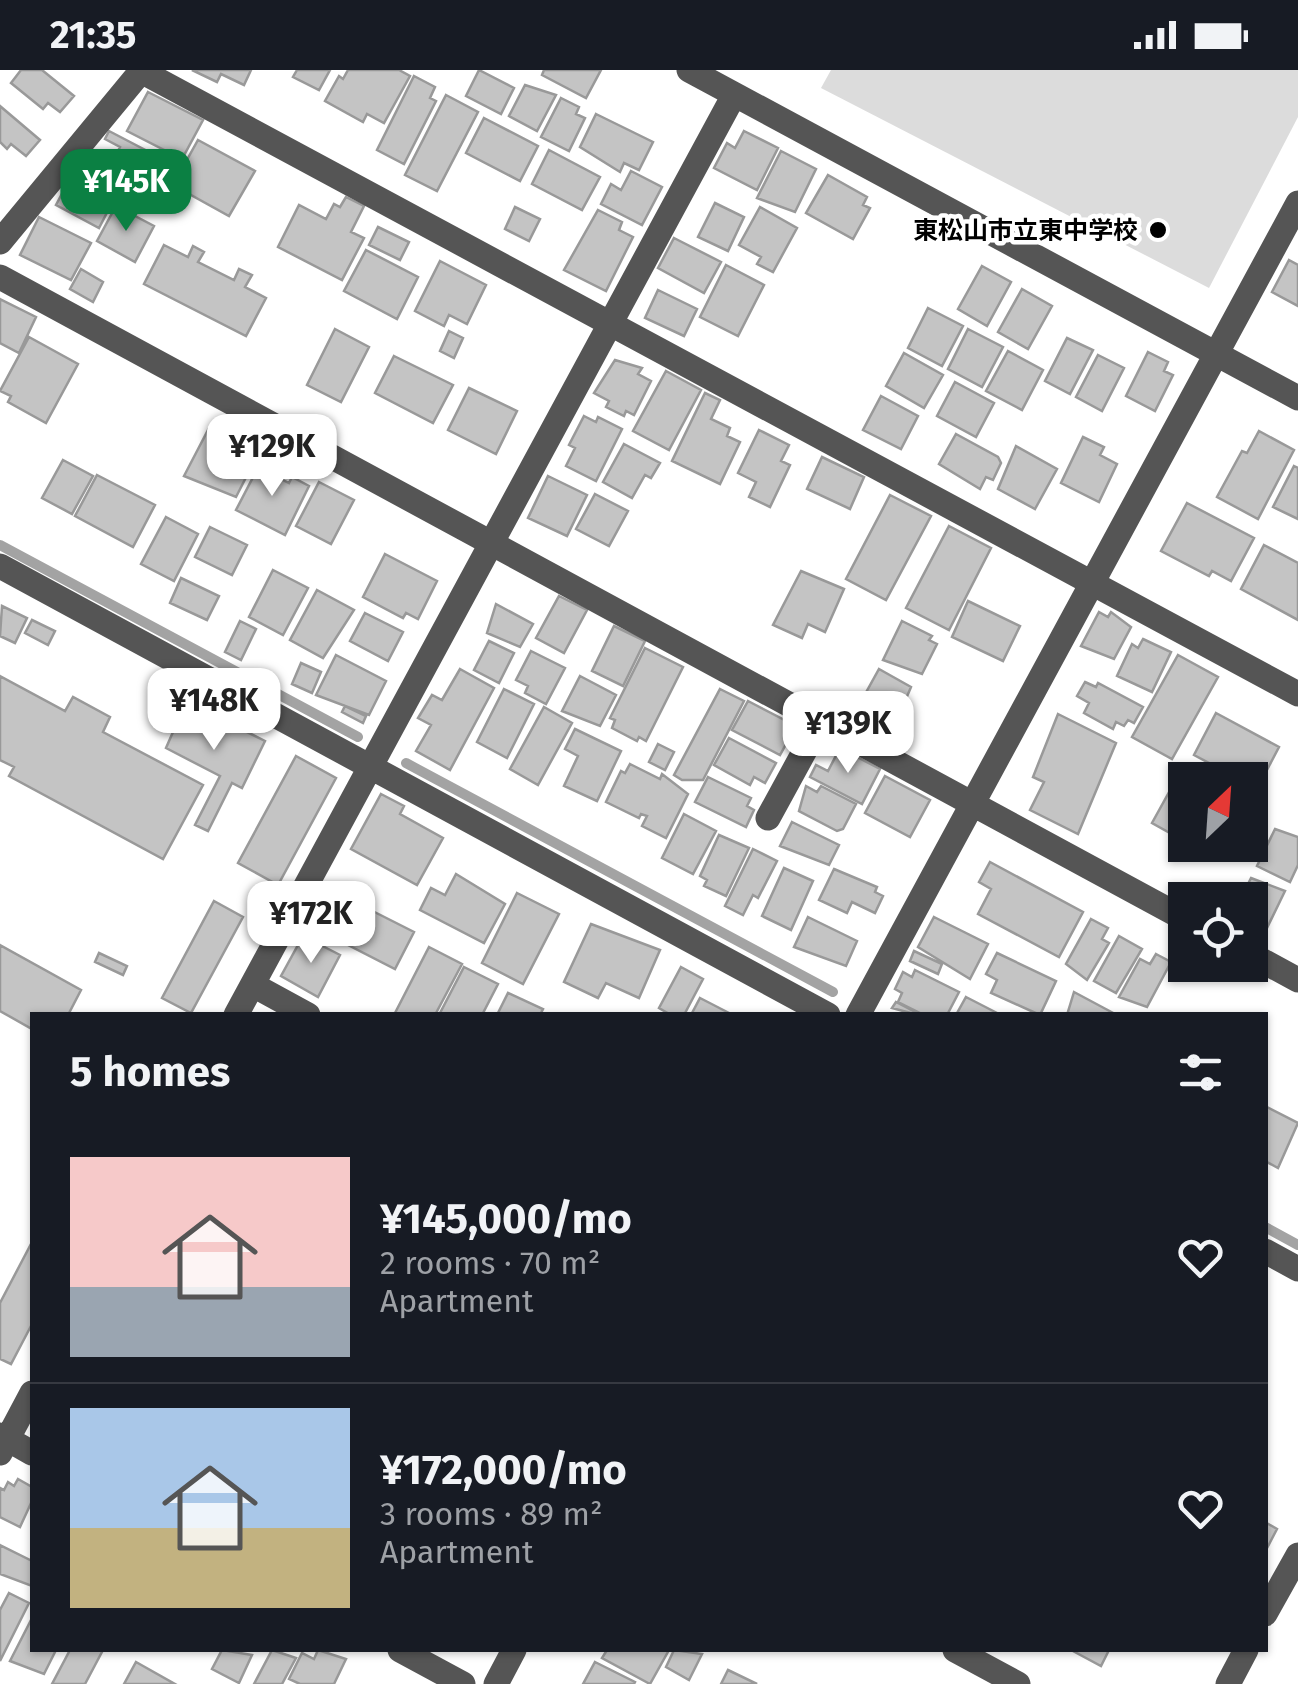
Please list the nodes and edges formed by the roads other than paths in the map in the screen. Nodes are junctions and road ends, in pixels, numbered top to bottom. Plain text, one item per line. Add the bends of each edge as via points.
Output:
1 (688, 70) edge
2 (142, 71) edge
3 (734, 95) junction
4 (1298, 203) edge
5 (0, 242) edge
6 (0, 277) edge
7 (610, 324) junction
8 (1216, 354) junction
9 (1298, 398) edge
10 (491, 543) junction
11 (0, 566) edge
12 (1092, 582) junction
13 (1298, 694) edge
14 (821, 722) junction
15 (372, 766) junction
16 (972, 804) junction
17 (768, 818) dead end
18 (1168, 909) edge
19 (1268, 964) edge
20 (1298, 980) edge
21 (253, 985) junction
22 (238, 1012) edge
23 (302, 1012) edge
24 (823, 1012) edge
25 (860, 1012) edge
26 (1268, 1253) edge
27 (1298, 1269) edge
28 (30, 1396) edge
29 (2, 1442) edge
30 (30, 1451) edge
31 (1298, 1555) edge
32 (1269, 1598) edge
33 (404, 1652) edge
34 (513, 1652) edge
35 (959, 1652) edge
36 (1245, 1652) edge
37 (463, 1684) edge
38 (496, 1684) edge
39 (1018, 1684) edge
40 (1228, 1684) edge

1 - 3 street
2 - 5 street
2 - 7 street
3 - 7 street
3 - 8 street
4 - 8 street
6 - 10 street
7 - 10 street
7 - 12 street
8 - 9 street
8 - 12 street
10 - 14 street
10 - 15 street
11 - 15 street
12 - 13 street
12 - 16 street
14 - 16 street
14 - 17 street
15 - 21 street
15 - 24 street
16 - 18 street
16 - 25 street
19 - 20 street
21 - 22 street
21 - 23 street
26 - 27 street
28 - 29 street
29 - 30 street
31 - 32 street
33 - 37 street
34 - 38 street
35 - 39 street
36 - 40 street

